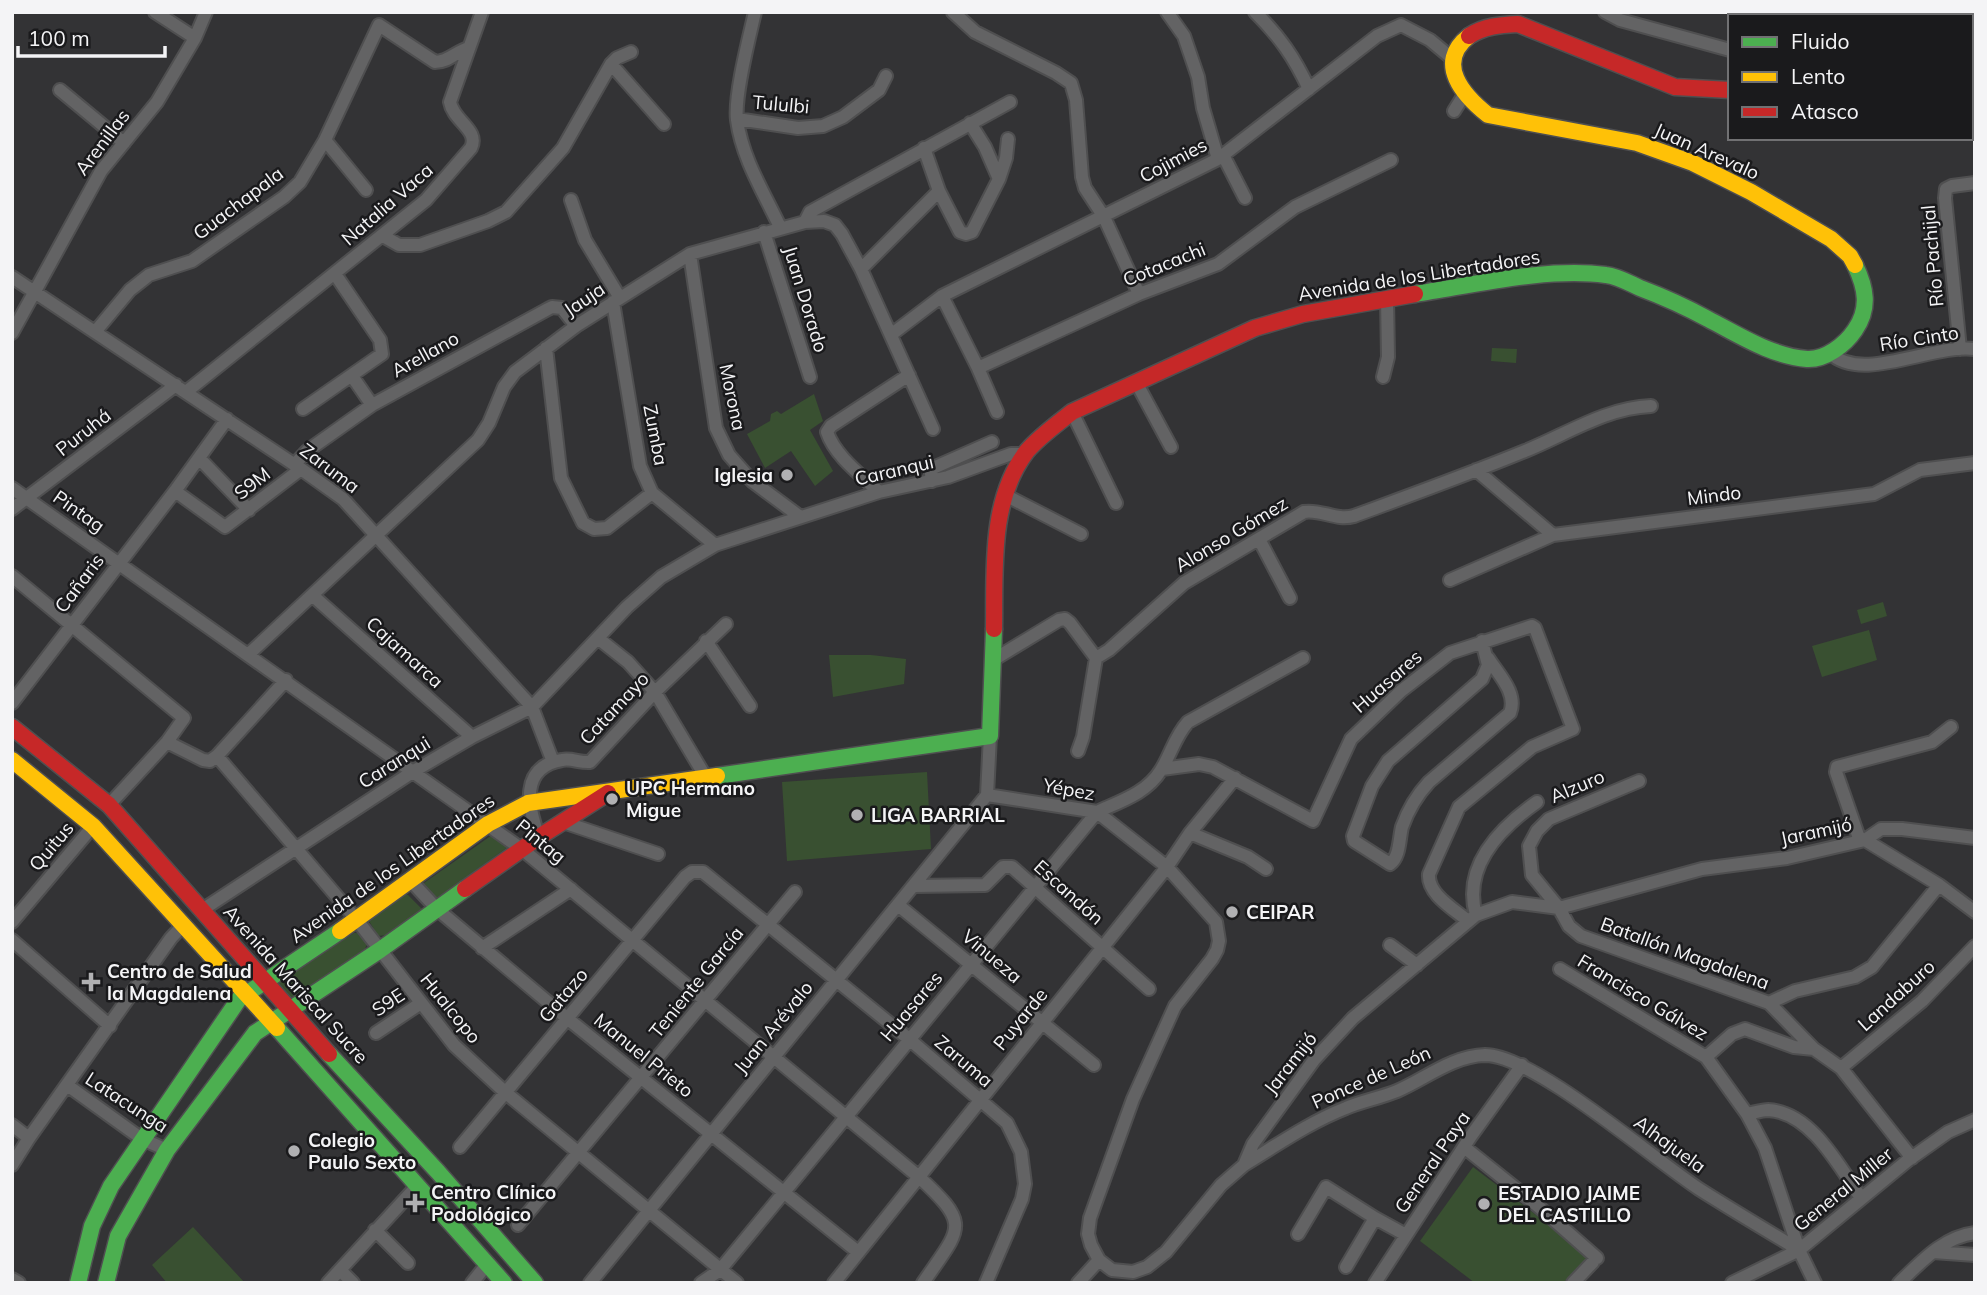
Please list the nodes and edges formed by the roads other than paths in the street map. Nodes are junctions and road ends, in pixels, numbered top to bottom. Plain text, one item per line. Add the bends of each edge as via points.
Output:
1 (155, 12) edge
2 (206, 12) edge
3 (482, 12) edge
4 (755, 12) edge
5 (953, 12) edge
6 (1167, 12) edge
7 (1255, 12) edge
8 (1605, 12) edge
9 (381, 19) edge
10 (1400, 19) edge
11 (195, 38) junction
12 (469, 48) junction
13 (1728, 49) edge
14 (631, 52) dead end
15 (1454, 60) junction
16 (611, 64) junction
17 (886, 76) dead end
18 (1309, 89) junction
19 (60, 90) dead end
20 (1728, 90) edge
21 (1464, 95) junction
22 (1010, 102) dead end
23 (1454, 111) dead end
24 (737, 119) junction
25 (970, 123) junction
26 (664, 124) dead end
27 (325, 139) junction
28 (1008, 139) dead end
29 (124, 143) junction
30 (924, 148) junction
31 (1221, 157) junction
32 (1391, 160) dead end
33 (999, 179) junction
34 (1975, 183) edge
35 (366, 190) dead end
36 (939, 191) junction
37 (1245, 198) dead end
38 (570, 200) dead end
39 (1104, 217) junction
40 (805, 222) junction
41 (780, 227) junction
42 (764, 232) junction
43 (383, 236) junction
44 (690, 254) junction
45 (861, 269) junction
46 (335, 274) junction
47 (12, 277) edge
48 (34, 293) junction
49 (1139, 294) junction
50 (942, 296) junction
51 (1387, 298) junction
52 (617, 300) junction
53 (576, 327) junction
54 (95, 332) junction
55 (12, 333) edge
56 (891, 334) junction
57 (546, 348) junction
58 (1960, 349) junction
59 (1975, 349) edge
60 (1830, 353) junction
61 (978, 368) junction
62 (909, 375) junction
63 (352, 376) junction
64 (810, 377) dead end
65 (1384, 377) dead end
66 (1136, 382) junction
67 (181, 389) junction
68 (372, 405) junction
69 (1651, 406) dead end
70 (303, 409) dead end
71 (997, 412) dead end
72 (1072, 412) junction
73 (227, 419) junction
74 (933, 429) dead end
75 (992, 442) dead end
76 (1171, 447) dead end
77 (1025, 454) junction
78 (199, 458) junction
79 (1975, 463) edge
80 (298, 466) junction
81 (1476, 470) junction
82 (932, 481) junction
83 (12, 488) edge
84 (175, 491) junction
85 (879, 492) junction
86 (652, 493) junction
87 (1007, 496) junction
88 (28, 499) junction
89 (1116, 503) dead end
90 (12, 509) edge
91 (249, 510) junction
92 (799, 516) junction
93 (376, 534) junction
94 (1081, 534) dead end
95 (1553, 535) junction
96 (1259, 539) junction
97 (715, 545) junction
98 (119, 563) junction
99 (12, 576) edge
100 (1450, 580) dead end
101 (312, 595) junction
102 (1290, 598) dead end
103 (726, 624) dead end
104 (72, 625) junction
105 (599, 639) junction
106 (706, 641) junction
107 (1482, 641) junction
108 (248, 654) junction
109 (1303, 657) dead end
110 (1097, 658) junction
111 (1488, 658) junction
112 (993, 660) junction
113 (286, 680) junction
114 (655, 691) junction
115 (12, 703) edge
116 (750, 706) dead end
117 (532, 707) junction
118 (12, 727) edge
119 (1951, 727) dead end
120 (990, 736) junction
121 (472, 737) junction
122 (167, 742) junction
123 (1077, 751) dead end
124 (217, 756) junction
125 (12, 760) edge
126 (554, 762) junction
127 (1162, 769) junction
128 (414, 771) junction
129 (705, 776) junction
130 (1235, 778) junction
131 (1639, 781) dead end
132 (613, 790) junction
133 (987, 795) junction
134 (1537, 802) dead end
135 (528, 803) junction
136 (109, 805) junction
137 (1097, 812) junction
138 (563, 822) junction
139 (488, 824) junction
140 (93, 827) junction
141 (1190, 833) junction
142 (539, 837) junction
143 (1975, 838) edge
144 (1862, 841) junction
145 (296, 848) junction
146 (523, 850) junction
147 (658, 854) dead end
148 (1167, 867) junction
149 (1266, 869) dead end
150 (697, 872) joint
151 (411, 881) junction
152 (1939, 885) junction
153 (914, 886) junction
154 (1034, 887) junction
155 (571, 889) junction
156 (795, 891) dead end
157 (898, 905) junction
158 (1559, 908) junction
159 (437, 909) junction
160 (202, 911) junction
161 (1975, 912) edge
162 (1472, 918) junction
163 (357, 920) junction
164 (12, 922) edge
165 (184, 923) junction
166 (767, 926) junction
167 (12, 940) edge
168 (632, 941) junction
169 (1390, 945) dead end
170 (1975, 946) edge
171 (482, 948) junction
172 (1102, 948) junction
173 (380, 950) junction
174 (972, 964) junction
175 (1417, 965) junction
176 (1560, 969) dead end
177 (835, 981) junction
178 (264, 982) junction
179 (1149, 989) dead end
180 (246, 993) junction
181 (705, 1000) junction
182 (421, 1003) junction
183 (1769, 1003) junction
184 (288, 1010) junction
185 (568, 1019) junction
186 (1042, 1021) junction
187 (271, 1022) junction
188 (110, 1026) junction
189 (376, 1033) dead end
190 (909, 1039) junction
191 (1814, 1049) junction
192 (774, 1055) junction
193 (1706, 1057) junction
194 (1094, 1065) dead end
195 (1522, 1065) junction
196 (1841, 1068) junction
197 (641, 1078) junction
198 (67, 1086) junction
199 (506, 1093) junction
200 (981, 1099) junction
201 (1747, 1114) junction
202 (846, 1116) junction
203 (1975, 1120) edge
204 (12, 1125) edge
205 (710, 1134) junction
206 (29, 1138) junction
207 (142, 1139) junction
208 (460, 1147) dead end
209 (1464, 1147) junction
210 (167, 1150) junction
211 (579, 1151) junction
212 (1912, 1158) junction
213 (12, 1165) edge
214 (1244, 1165) junction
215 (919, 1177) junction
216 (417, 1186) junction
217 (785, 1194) junction
218 (1861, 1198) junction
219 (648, 1209) junction
220 (1376, 1218) junction
221 (518, 1225) dead end
222 (375, 1230) junction
223 (1975, 1233) edge
224 (1298, 1234) dead end
225 (1406, 1235) junction
226 (1799, 1251) junction
227 (859, 1252) junction
228 (1933, 1252) junction
229 (1975, 1255) edge
230 (1099, 1260) junction
231 (408, 1263) dead end
232 (488, 1264) junction
233 (1346, 1266) dead end
234 (340, 1270) junction
235 (720, 1270) junction
236 (12, 1279) edge
237 (19, 1283) edge
238 (78, 1283) edge
239 (106, 1283) edge
240 (328, 1283) edge
241 (353, 1283) edge
242 (472, 1283) edge
243 (504, 1283) edge
244 (534, 1283) edge
245 (590, 1283) edge
246 (701, 1283) edge
247 (737, 1283) edge
248 (834, 1283) edge
249 (923, 1283) edge
250 (986, 1283) edge
251 (1078, 1283) edge
252 (1375, 1283) edge
253 (1573, 1283) edge
254 (1732, 1283) edge
255 (1815, 1283) edge
256 (1899, 1283) edge

1 - 11 street
2 - 11 street, Arenillas
3 - 12 street, Natalia Vaca
4 - 24 street
5 - 39 street via 975,32 1071,83 1082,177
6 - 31 street via 1184,36
7 - 18 street via 1279,36
8 - 13 street
9 - 12 street, Guachapala via 435,62
9 - 27 street, Guachapala
10 - 15 street, Cojimies
10 - 18 street, Cojimies
11 - 29 street, Arenillas via 157,102
12 - 43 street, Natalia Vaca via 450,102 453,114 473,134 474,144 426,201
14 - 16 street
15 - 20 street via 1461,44 1478,30 1518,24 1675,87
15 - 21 street via 1455,80
16 - 26 street
16 - 43 street via 562,148 506,212 420,245 399,245
17 - 24 street, Tululbi via 879,90 823,126 798,128
18 - 31 street, Cojimies
19 - 29 street
21 - 23 street
21 - 60 street, Juan Arevalo via 1494,118 1637,143 1685,160 1831,239 1854,262 1866,299 1856,329
22 - 25 street
24 - 41 street via 751,167
25 - 30 street
25 - 33 street
27 - 35 street
27 - 54 street, Guachapala via 300,182 284,197 192,261 149,275
28 - 33 street
29 - 48 street, Arenillas via 100,171
30 - 36 street
30 - 40 street via 810,212
31 - 37 street
31 - 39 street, Cojimies
32 - 49 street, Cotacachi via 1295,206 1218,264
33 - 36 street via 972,232 966,234 960,232
34 - 58 street, Río Pachijal via 1946,189
36 - 45 street
38 - 52 street
39 - 49 street
39 - 50 street, Cojimies
40 - 41 street, Jauja
40 - 45 street, Jauja via 835,225
41 - 42 street, Jauja
42 - 44 street, Jauja
42 - 64 street, Juan Dorado
43 - 46 street, Natalia Vaca
44 - 52 street, Jauja
44 - 92 street, Morona via 716,428 729,455 752,481
45 - 56 street, Jauja
46 - 63 street via 382,344 379,357
46 - 67 street, Puruhá
47 - 48 street, Zaruma
48 - 54 street, Zaruma
48 - 55 street, Arenillas
49 - 61 street, Cotacachi
50 - 56 street, Cojimies
50 - 61 street
51 - 60 street, Avenida de los Libertadores via 1574,272 1609,275 1678,303 1771,351 1808,359
51 - 65 street
51 - 66 street, Avenida de los Libertadores via 1255,328
52 - 53 street, Jauja
52 - 86 street, Zumba via 640,466
53 - 57 street, Jauja
53 - 68 street, Arellano via 566,311 552,307
54 - 67 street, Zaruma
56 - 62 street, Jauja
57 - 86 street via 561,478 583,523 594,529 607,528
57 - 93 street, Jauja via 503,387 478,440
58 - 59 street, Río Cinto
58 - 60 street, Río Cinto via 1886,365 1843,362
61 - 71 street
62 - 74 street, Jauja
62 - 85 street via 827,432 850,465
63 - 68 street
63 - 70 street
66 - 72 street, Avenida de los Libertadores
66 - 76 street
67 - 73 street, Zaruma
67 - 88 street, Puruhá
68 - 80 street, Arellano via 307,451
69 - 81 street, Alonso Gómez via 1597,418
72 - 77 street, Avenida de los Libertadores
72 - 89 street
73 - 78 street, Cañaris
73 - 80 street, Zaruma
75 - 82 street via 933,468
77 - 82 street, Caranqui via 1011,454
77 - 87 street, Avenida de los Libertadores
78 - 84 street, Cañaris
78 - 91 street
79 - 95 street, Mindo via 1920,470 1874,494
80 - 91 street, S9M
80 - 93 street, Zaruma via 343,499
81 - 95 street
81 - 96 street, Alonso Gómez via 1348,518 1304,512
82 - 85 street, Caranqui
83 - 88 street, Pintag
84 - 91 street, S9M via 225,527
84 - 98 street, Cañaris
85 - 92 street, Caranqui
86 - 97 street, Zumba
87 - 94 street
87 - 112 street, Avenida de los Libertadores via 996,554
88 - 90 street, Puruhá
88 - 98 street, Pintag
92 - 97 street, Caranqui
93 - 101 street, Jauja
93 - 117 street, Zaruma
95 - 100 street, Mindo
96 - 102 street
96 - 110 street, Alonso Gómez via 1184,583
97 - 105 street, Caranqui via 661,577
98 - 104 street, Cañaris
98 - 108 street, Pintag
99 - 104 street
101 - 108 street, Jauja
101 - 121 street, Cajamarca
103 - 106 street, Catamayo
104 - 115 street, Cañaris
104 - 122 street via 182,714 184,718
105 - 114 street
105 - 117 street, Caranqui
106 - 114 street, Catamayo
106 - 116 street
107 - 111 street
107 - 130 street, Huasares via 1450,653 1357,733 1313,821
107 - 162 street, Huasares via 1535,628 1573,729 1532,747 1460,807 1428,881 1433,891
108 - 113 street, Pintag
109 - 127 street, Huasares via 1188,722
110 - 112 street via 1065,620 1059,620
110 - 123 street
111 - 111 street via 1482,679 1388,761 1373,786 1354,841 1390,864 1419,793 1513,708 1511,692
112 - 120 street, Avenida de los Libertadores
113 - 124 street
113 - 128 street, Pintag
114 - 126 street, Catamayo via 590,762
114 - 129 street
117 - 121 street, Caranqui
117 - 126 street, Zaruma
118 - 136 street, Avenida Mariscal Sucre
119 - 144 street via 1932,742 1837,767
120 - 129 street, Avenida de los Libertadores
120 - 133 street, Avenida de los Libertadores
121 - 128 street, Caranqui
122 - 124 street via 203,760
122 - 136 street
124 - 145 street, Hualcopo
125 - 140 street
126 - 135 street via 535,778
127 - 130 street, Huasares via 1199,764
127 - 137 street, Huasares via 1144,789
128 - 139 street, Pintag
128 - 145 street, Caranqui
129 - 132 street, Avenida de los Libertadores
130 - 141 street, Puyarde
131 - 158 street, Alzuro via 1549,818 1537,831 1529,846 1532,875
132 - 135 street, Avenida de los Libertadores
132 - 138 street, Avenida de los Libertadores
133 - 137 street, Yépez
133 - 153 street, Juan Arévalo
134 - 162 street via 1516,816 1484,851 1473,890
135 - 139 street, Avenida de los Libertadores
135 - 142 street
136 - 160 street, Avenida Mariscal Sucre
137 - 148 street, Yépez
137 - 154 street, Huasares
138 - 142 street, Avenida de los Libertadores
138 - 147 street
139 - 146 street, Pintag
139 - 151 street, Avenida de los Libertadores
140 - 164 street, Quitus
140 - 165 street
141 - 148 street, Puyarde
141 - 149 street
142 - 146 street, Avenida de los Libertadores
143 - 144 street, Jaramijó via 1888,828
144 - 152 street
144 - 158 street, Jaramijó via 1787,858 1702,869
145 - 160 street, Caranqui
145 - 163 street, Hualcopo
146 - 155 street, Pintag
146 - 159 street, Avenida de los Libertadores
148 - 172 street, Puyarde
148 - 230 street via 1216,922 1219,940 1212,959 1175,1006 1133,1099 1088,1234
150 - 166 street, Zaruma via 708,875
150 - 168 street, Gatazo via 685,877
151 - 159 street, Manuel Prieto
151 - 163 street, Avenida de los Libertadores
152 - 161 street
152 - 183 street via 1872,967 1855,978 1795,990
153 - 154 street, Escandón via 985,885 1007,865
153 - 157 street, Juan Arévalo
154 - 172 street, Escandón
154 - 174 street, Huasares
155 - 168 street, Pintag
155 - 171 street
156 - 166 street, Teniente García
157 - 174 street, Vinueza
157 - 177 street, Juan Arévalo
158 - 162 street, Jaramijó via 1513,902
158 - 183 street, Batallón Magdalena via 1581,936
159 - 171 street, Manuel Prieto
159 - 173 street, Avenida de los Libertadores
160 - 178 street, Avenida Mariscal Sucre
162 - 175 street, Jaramijó
163 - 173 street, Hualcopo
163 - 178 street, Avenida de los Libertadores
165 - 180 street
165 - 188 street
166 - 177 street, Zaruma
166 - 181 street, Teniente García
167 - 188 street
168 - 181 street, Pintag
168 - 185 street, Gatazo
169 - 175 street
170 - 196 street, Landaburo via 1922,1001
171 - 185 street, Manuel Prieto
172 - 179 street, Escandón
172 - 186 street, Puyarde
173 - 182 street, Hualcopo
173 - 184 street, Avenida de los Libertadores
174 - 186 street, Vinueza
174 - 190 street, Huasares
175 - 214 street, Jaramijó via 1353,1018 1314,1060 1253,1144
176 - 193 street, Francisco Gálvez
177 - 190 street, Zaruma
177 - 192 street, Juan Arévalo
178 - 180 street, Avenida de los Libertadores
178 - 184 street, Avenida Mariscal Sucre
180 - 187 street
180 - 207 street, Avenida de los Libertadores
181 - 192 street, Pintag
181 - 197 street, Teniente García
182 - 189 street, S9E
182 - 199 street, Hualcopo via 454,1045
183 - 191 street, Batallón Magdalena
184 - 187 street, Avenida de los Libertadores
184 - 244 street, Avenida Mariscal Sucre
185 - 197 street, Manuel Prieto
185 - 199 street, Gatazo
186 - 194 street, Vinueza
186 - 200 street, Puyarde
187 - 210 street, Avenida de los Libertadores via 255,1033
187 - 216 street
188 - 198 street
190 - 200 street, Zaruma
190 - 202 street, Huasares
191 - 193 street via 1794,1047 1745,1029 1732,1034
191 - 196 street, Batallón Magdalena
192 - 202 street, Pintag
192 - 205 street, Juan Arévalo
193 - 201 street, Francisco Gálvez
195 - 209 street, General Paya
195 - 214 street, Ponce de León via 1485,1055 1450,1063 1397,1091 1312,1124
195 - 226 street, Alhajuela via 1698,1189
196 - 212 street, Batallón Magdalena
197 - 205 street, Manuel Prieto
197 - 211 street, Teniente García
198 - 206 street
198 - 207 street, Latacunga
199 - 208 street, Gatazo
199 - 211 street, Hualcopo
200 - 215 street, Puyarde
200 - 250 street, Zaruma via 1007,1123 1025,1168 1022,1199
201 - 218 street via 1768,1110 1792,1116 1813,1130
201 - 226 street, Francisco Gálvez via 1765,1148
202 - 215 street, Pintag
202 - 217 street, Huasares
203 - 212 street, General Miller via 1948,1132
204 - 206 street
205 - 217 street, Manuel Prieto
205 - 219 street, Juan Arévalo
206 - 213 street
207 - 210 street, Latacunga
207 - 238 street, Avenida de los Libertadores via 92,1226
209 - 225 street, General Paya
209 - 253 street via 1539,1207 1595,1260
210 - 239 street, Avenida de los Libertadores via 118,1236
211 - 219 street, Hualcopo
211 - 221 street, Teniente García
212 - 218 street, General Miller
214 - 230 street, Jaramijó via 1147,1267 1133,1272 1112,1270
215 - 227 street, Puyarde
215 - 249 street, Pintag via 946,1202 956,1224 954,1236
216 - 222 street
216 - 232 street
217 - 227 street, Manuel Prieto
217 - 235 street, Huasares
218 - 226 street, General Miller
219 - 235 street, Hualcopo
219 - 245 street, Juan Arévalo
220 - 224 street via 1326,1187
220 - 225 street
220 - 233 street
222 - 231 street
222 - 234 street
223 - 228 street
225 - 252 street, General Paya
226 - 254 street, General Miller
226 - 255 street, Francisco Gálvez
227 - 248 street, Puyarde
228 - 229 street
228 - 256 street
230 - 251 street
232 - 242 street
232 - 243 street
234 - 240 street
234 - 241 street
235 - 246 street, Huasares
235 - 247 street, Hualcopo
236 - 237 street

